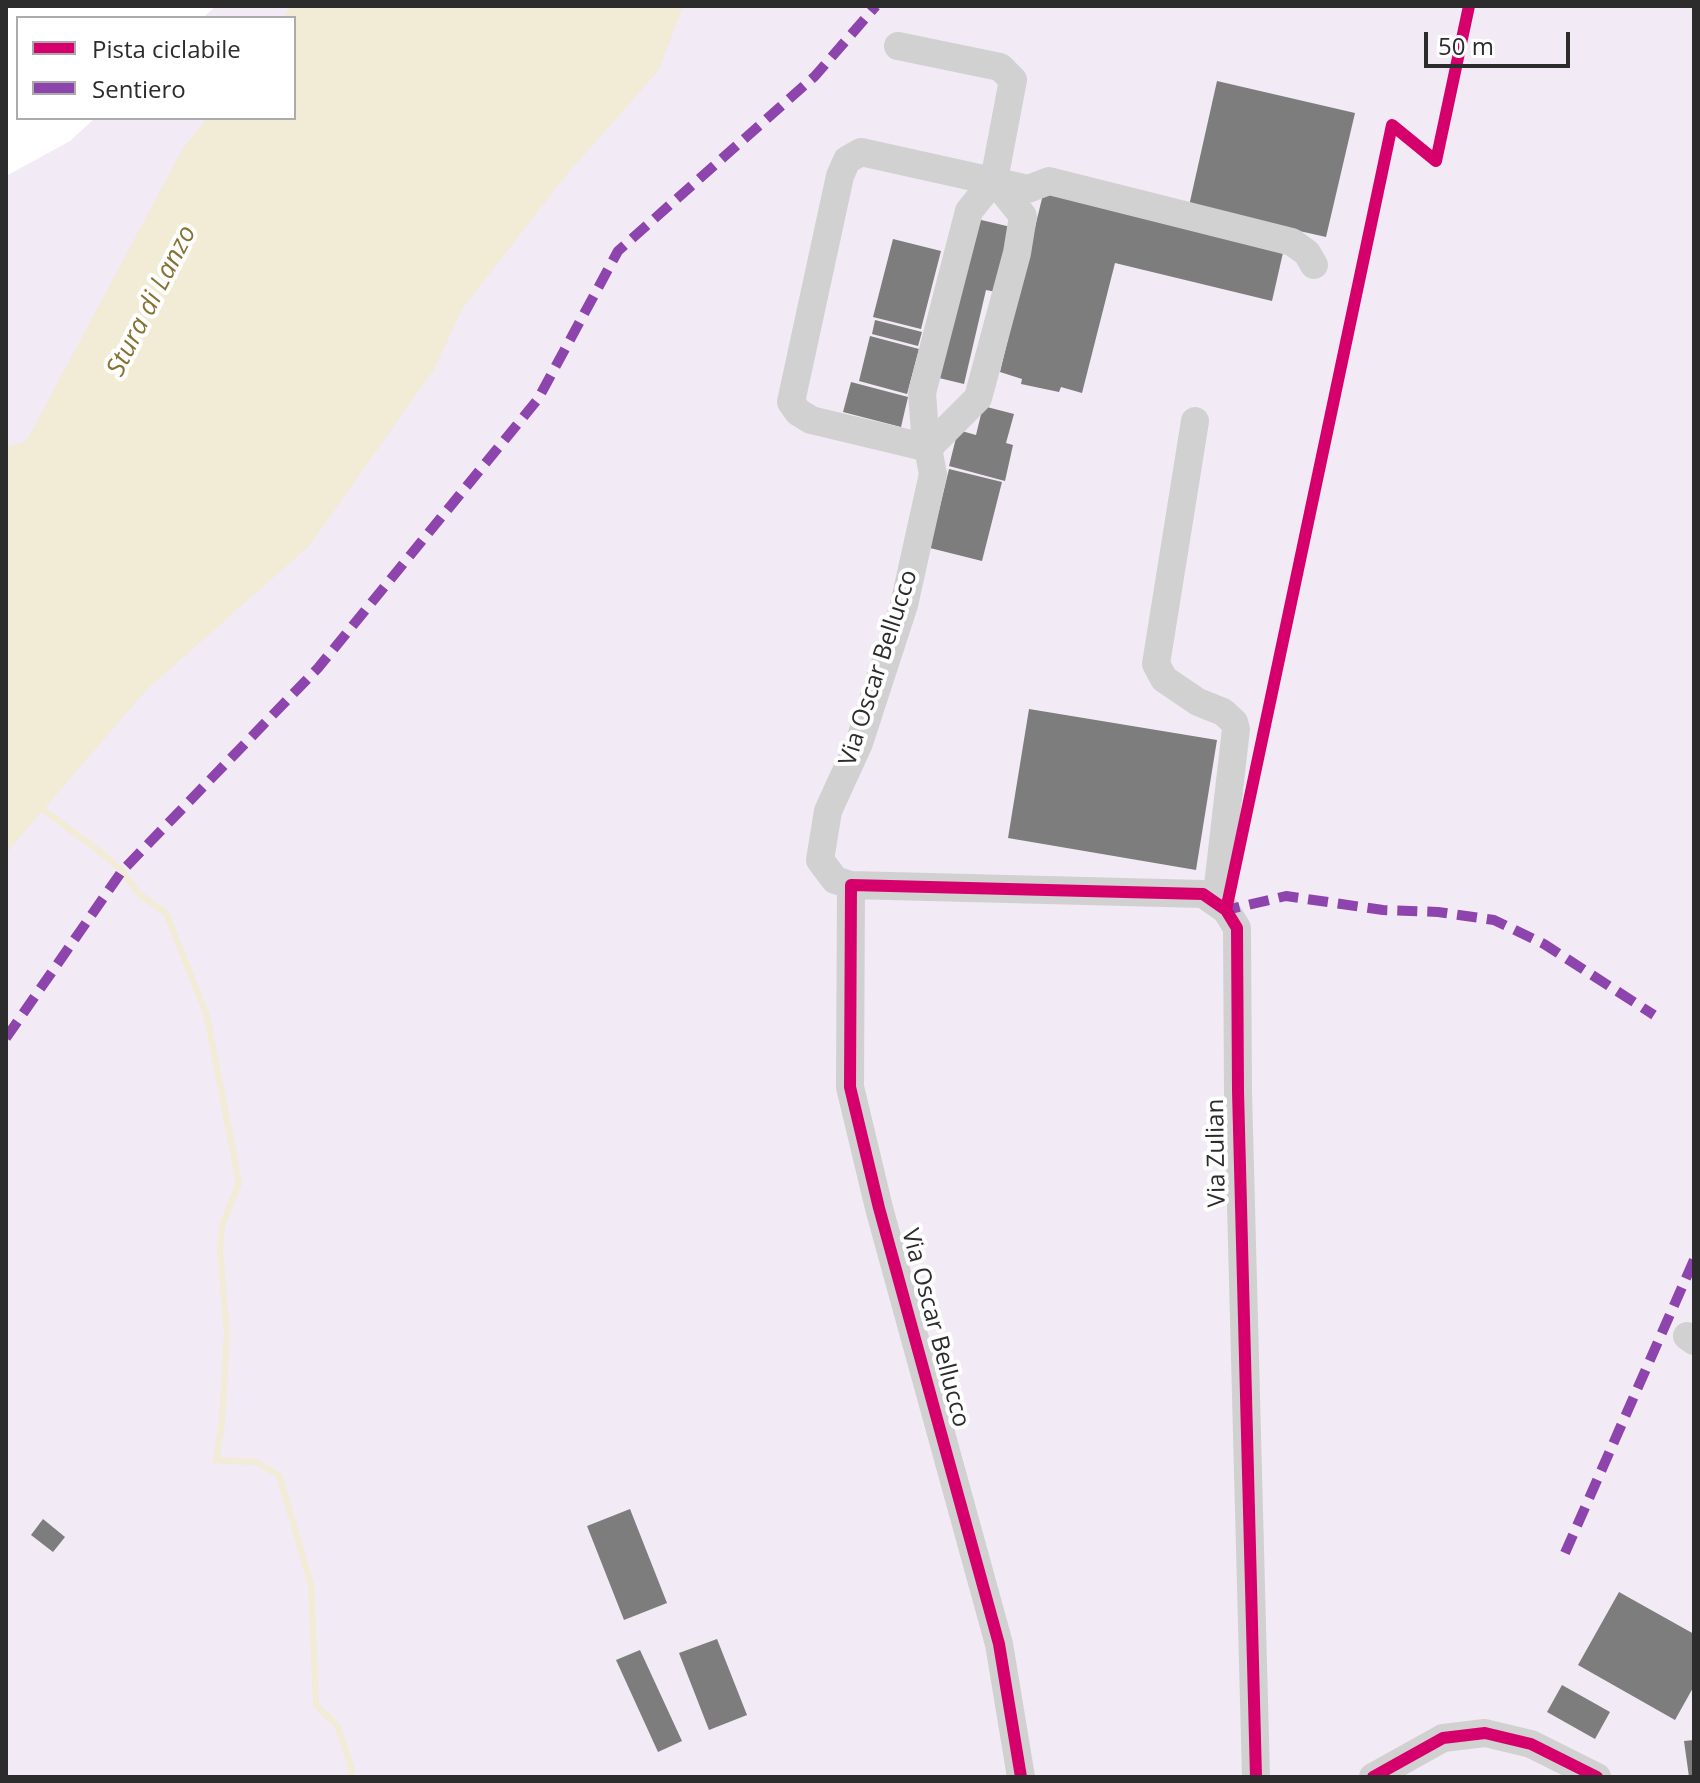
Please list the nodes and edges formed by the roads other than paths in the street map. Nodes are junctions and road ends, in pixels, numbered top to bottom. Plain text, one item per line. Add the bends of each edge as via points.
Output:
1 (898, 46) dead end
2 (994, 180) junction
3 (1314, 265) dead end
4 (1195, 421) dead end
5 (928, 448) junction
6 (851, 885) junction
7 (1216, 903) junction
8 (1381, 1774) edge
9 (1021, 1777) edge
10 (1256, 1777) edge
11 (1597, 1777) edge

1 - 2 street via 1000,67 1013,80
2 - 3 street via 1028,189 1049,181 1292,242
2 - 5 street, Via Oscar Bellucco via 969,211 922,393
2 - 5 street via 1023,216 1017,253 978,398
2 - 5 street via 861,152 847,160 840,176 791,402 811,420
4 - 7 street via 1156,664 1164,679 1223,712 1236,729
5 - 6 street, Via Oscar Bellucco via 933,474 904,605 859,743 828,811 822,841 820,860 835,880
6 - 7 street via 1203,894
6 - 9 street, Via Oscar Bellucco via 850,1087 999,1644
7 - 10 street, Via Zulian via 1237,928
8 - 11 street via 1443,1738 1485,1733 1531,1744

